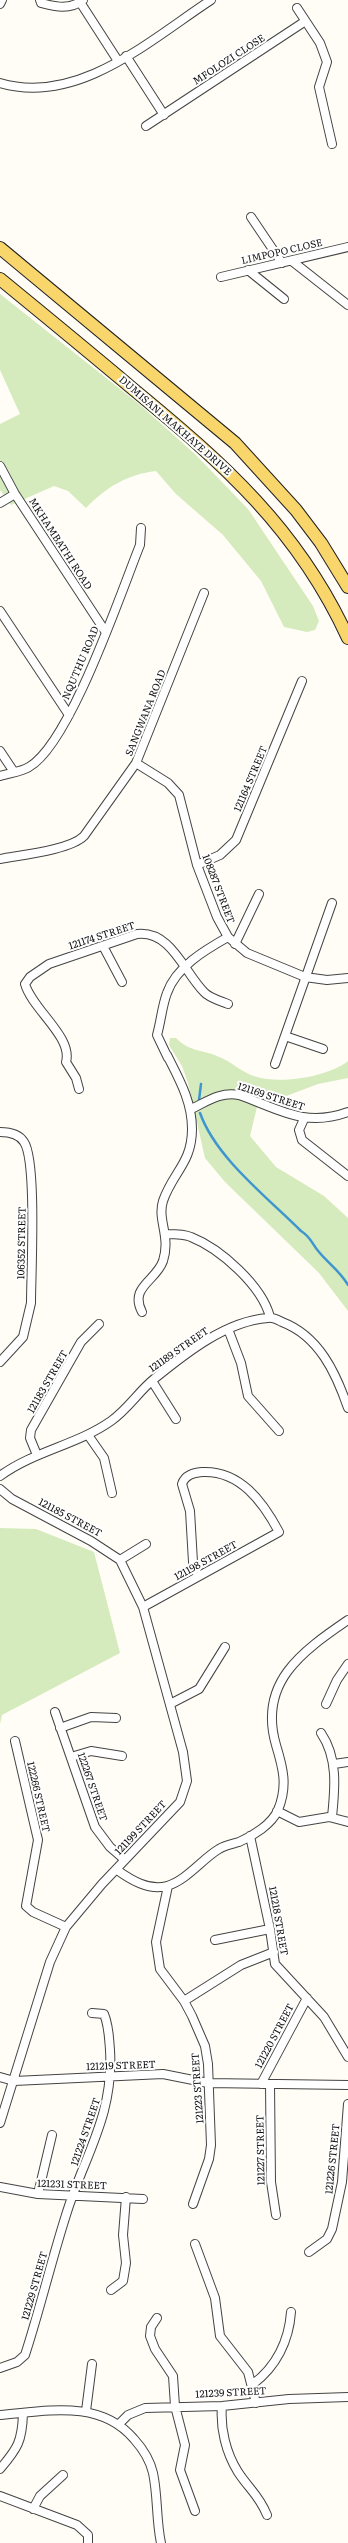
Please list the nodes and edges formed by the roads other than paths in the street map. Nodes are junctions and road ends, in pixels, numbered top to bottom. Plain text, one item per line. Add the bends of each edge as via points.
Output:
1 (2, 0) edge
2 (40, 0) edge
3 (211, 0) edge
4 (82, 1) edge
5 (0, 4) edge
6 (297, 8) dead end
7 (304, 22) junction
8 (126, 56) junction
9 (118, 61) junction
10 (0, 83) edge
11 (164, 115) junction
12 (146, 126) dead end
13 (332, 144) dead end
14 (251, 217) dead end
15 (348, 247) edge
16 (0, 248) edge
17 (292, 261) junction
18 (282, 263) junction
19 (248, 270) junction
20 (221, 277) dead end
21 (0, 279) edge
22 (284, 299) dead end
23 (348, 305) edge
24 (0, 466) edge
25 (15, 494) junction
26 (0, 504) edge
27 (141, 528) dead end
28 (348, 588) edge
29 (204, 593) dead end
30 (0, 611) edge
31 (105, 631) junction
32 (348, 638) edge
33 (302, 680) dead end
34 (69, 715) junction
35 (0, 751) edge
36 (136, 763) junction
37 (14, 772) junction
38 (0, 776) edge
39 (0, 859) edge
40 (196, 865) junction
41 (259, 894) dead end
42 (332, 904) dead end
43 (228, 937) junction
44 (235, 944) junction
45 (103, 946) junction
46 (184, 967) junction
47 (305, 977) junction
48 (348, 978) edge
49 (122, 982) dead end
50 (228, 1004) dead end
51 (285, 1036) junction
52 (323, 1048) dead end
53 (167, 1055) dead end
54 (275, 1064) dead end
55 (173, 1068) junction
56 (79, 1089) dead end
57 (191, 1109) junction
58 (348, 1112) edge
59 (304, 1118) junction
60 (0, 1132) edge
61 (348, 1176) edge
62 (167, 1234) junction
63 (142, 1312) dead end
64 (270, 1318) junction
65 (99, 1324) dead end
66 (228, 1329) junction
67 (0, 1362) edge
68 (152, 1381) junction
69 (348, 1408) edge
70 (176, 1419) dead end
71 (279, 1431) dead end
72 (88, 1435) junction
73 (37, 1455) junction
74 (0, 1476) edge
75 (0, 1490) edge
76 (112, 1493) dead end
77 (146, 1544) dead end
78 (120, 1560) junction
79 (198, 1576) junction
80 (143, 1606) junction
81 (348, 1620) edge
82 (224, 1647) dead end
83 (348, 1664) edge
84 (170, 1704) junction
85 (326, 1704) dead end
86 (55, 1712) dead end
87 (116, 1718) dead end
88 (60, 1728) junction
89 (321, 1732) dead end
90 (15, 1741) dead end
91 (122, 1756) dead end
92 (71, 1757) junction
93 (348, 1762) edge
94 (334, 1764) junction
95 (277, 1811) junction
96 (332, 1817) junction
97 (348, 1822) edge
98 (250, 1836) junction
99 (126, 1860) junction
100 (117, 1870) junction
101 (168, 1886) junction
102 (66, 1927) junction
103 (270, 1929) junction
104 (215, 1940) dead end
105 (274, 1952) junction
106 (307, 1998) junction
107 (184, 2001) junction
108 (92, 2013) dead end
109 (348, 2057) edge
110 (111, 2075) junction
111 (0, 2078) edge
112 (14, 2080) junction
113 (208, 2083) junction
114 (261, 2084) junction
115 (270, 2084) junction
116 (348, 2085) edge
117 (348, 2104) edge
118 (0, 2123) edge
119 (52, 2135) dead end
120 (0, 2187) edge
121 (38, 2194) junction
122 (73, 2196) junction
123 (126, 2198) junction
124 (143, 2199) dead end
125 (193, 2204) dead end
126 (276, 2215) dead end
127 (195, 2244) dead end
128 (309, 2252) dead end
129 (111, 2290) dead end
130 (291, 2312) dead end
131 (157, 2318) dead end
132 (92, 2364) dead end
133 (0, 2368) edge
134 (253, 2384) junction
135 (348, 2398) edge
136 (256, 2403) junction
137 (175, 2406) junction
138 (222, 2406) junction
139 (86, 2411) junction
140 (23, 2414) junction
141 (0, 2415) edge
142 (119, 2424) junction
143 (0, 2469) edge
144 (63, 2475) dead end
145 (0, 2496) edge
146 (33, 2509) junction
147 (195, 2511) dead end
148 (268, 2515) dead end
149 (88, 2543) edge
150 (160, 2543) edge

1 - 5 street
2 - 4 street via 41,3 65,7
3 - 8 street
4 - 9 street
6 - 7 street
7 - 11 street, MFOLOZI CLOSE
7 - 13 street via 323,48 327,62 319,87
8 - 9 street
8 - 11 street
9 - 10 street via 88,77 64,85 28,88
11 - 12 street, MFOLOZI CLOSE
14 - 18 street
15 - 17 street, LIMPOPO CLOSE
16 - 28 main road via 235,443 296,510 321,543
17 - 18 street, LIMPOPO CLOSE
17 - 23 street
18 - 19 street, LIMPOPO CLOSE
19 - 20 street, LIMPOPO CLOSE
19 - 22 street
21 - 32 main road, DUMISANI MAKHAYE DRIVE via 182,429 238,480 263,507 300,555
24 - 25 street, MKHAMBATHI ROAD
25 - 26 street
25 - 31 street, MKHAMBATHI ROAD
27 - 31 street, NQUTHU ROAD via 140,545
29 - 36 street, SANGWANA ROAD
30 - 34 street
31 - 34 street, NQUTHU ROAD
33 - 40 street, 121164 STREET via 236,840 220,855
34 - 37 street, NQUTHU ROAD via 44,754 29,768
35 - 37 street
36 - 39 street, SANGWANA ROAD via 82,839 59,847
36 - 40 street, 108287 STREET via 176,790
37 - 38 street, NQUTHU ROAD
40 - 43 street, 108287 STREET
41 - 44 street
42 - 47 street
43 - 44 street, 108287 STREET
43 - 46 street
44 - 47 street, 108287 STREET via 247,953
45 - 46 street, 121174 STREET via 137,934 148,933 178,955
45 - 49 street
45 - 56 street, 121174 STREET via 49,964 25,984 34,1004 60,1036 68,1056 66,1062 76,1078
46 - 50 street via 206,994
46 - 55 street via 167,992 157,1035
47 - 48 street, 108287 STREET via 327,980
47 - 51 street
51 - 52 street
51 - 54 street
53 - 55 street
55 - 57 street
57 - 59 street, 121169 STREET via 218,1096 234,1094
57 - 62 street via 189,1156 167,1193 162,1209
58 - 59 street, 121169 STREET via 327,1119
59 - 61 street via 299,1130 302,1140
60 - 67 street, 106352 STREET via 18,1136 27,1146 32,1198 31,1303 28,1320 23,1337
62 - 63 street via 162,1263 138,1295
62 - 64 street via 191,1237 232,1265 258,1292
64 - 66 street, 121189 STREET via 242,1323
64 - 69 street via 302,1332 318,1348 340,1384
65 - 73 street, 121183 STREET via 81,1342 32,1430 30,1438
66 - 68 street, 121189 STREET
66 - 71 street via 241,1364 248,1396
68 - 70 street
68 - 72 street, 121189 STREET via 112,1420
72 - 73 street, 121189 STREET
72 - 76 street via 104,1458
73 - 74 street, 121189 STREET via 15,1465
75 - 78 street, 121185 STREET via 8,1497 91,1541
77 - 78 street
78 - 80 street, 121199 STREET
79 - 79 street, 121198 STREET via 193,1562 190,1511 182,1487 187,1477 199,1472 216,1473 237,1481 258,1498 279,1532
79 - 80 street, 121198 STREET
80 - 84 street, 121199 STREET
81 - 95 street via 292,1665 276,1690 270,1718 285,1773 283,1793
82 - 84 street via 199,1689
83 - 85 street
84 - 99 street, 121199 STREET via 187,1772 184,1792 180,1802
86 - 88 street, 122267 STREET
87 - 88 street via 91,1717
88 - 92 street, 122267 STREET
89 - 94 street via 330,1748
90 - 102 street, 122266 STREET via 38,1840 26,1906 33,1912
91 - 92 street via 91,1751
92 - 99 street, 122267 STREET via 95,1827 110,1847
93 - 94 street
94 - 96 street
95 - 96 street via 299,1822
95 - 98 street via 270,1821
96 - 97 street
98 - 101 street via 220,1848
98 - 103 street, 121218 STREET
99 - 100 street, 121199 STREET
100 - 101 street via 143,1884
100 - 102 street, 121199 STREET
101 - 107 street, 121223 STREET via 158,1927 156,1950 163,1976
102 - 112 street, 121199 STREET via 52,1956
103 - 104 street
103 - 105 street, 121218 STREET
105 - 106 street, 121218 STREET via 275,1964
105 - 107 street via 241,1965
106 - 109 street, 121218 STREET via 324,2017
106 - 114 street, 121220 STREET
107 - 113 street, 121223 STREET via 205,2046
108 - 110 street, 121224 STREET via 101,2013 107,2020
110 - 112 street, 121219 STREET
110 - 113 street, 121219 STREET via 163,2074
110 - 122 street, 121224 STREET via 103,2117
111 - 112 street, 121219 STREET
112 - 118 street, 121199 STREET
113 - 114 street, 121219 STREET
113 - 125 street, 121223 STREET via 211,2135 209,2159
114 - 115 street, 121219 STREET
115 - 116 street, 121219 STREET
115 - 126 street, 121227 STREET via 270,2182
117 - 128 street, 121226 STREET via 342,2182 332,2229 328,2239
119 - 121 street
120 - 121 street, 121231 STREET
121 - 122 street, 121231 STREET
122 - 123 street, 121231 STREET
122 - 133 street, 121229 STREET via 24,2355 17,2362
123 - 124 street, 121231 STREET
123 - 129 street via 123,2235 126,2272 123,2281
127 - 134 street via 215,2298 220,2336 226,2347 245,2368
130 - 134 street via 288,2330 276,2362
131 - 137 street via 151,2327 150,2336 155,2349 173,2376
132 - 139 street
134 - 136 street
135 - 136 street, 121239 STREET via 289,2399
136 - 138 street, 121239 STREET
137 - 138 street, 121239 STREET
137 - 142 street, 121239 STREET via 139,2410
137 - 147 street via 185,2445 181,2476
138 - 148 street via 223,2432 235,2466 257,2494
139 - 140 street
139 - 142 street
140 - 141 street
140 - 143 street via 21,2441
142 - 150 street via 140,2445 150,2463 156,2489
144 - 146 street via 40,2496
145 - 146 street
146 - 149 street via 84,2530

